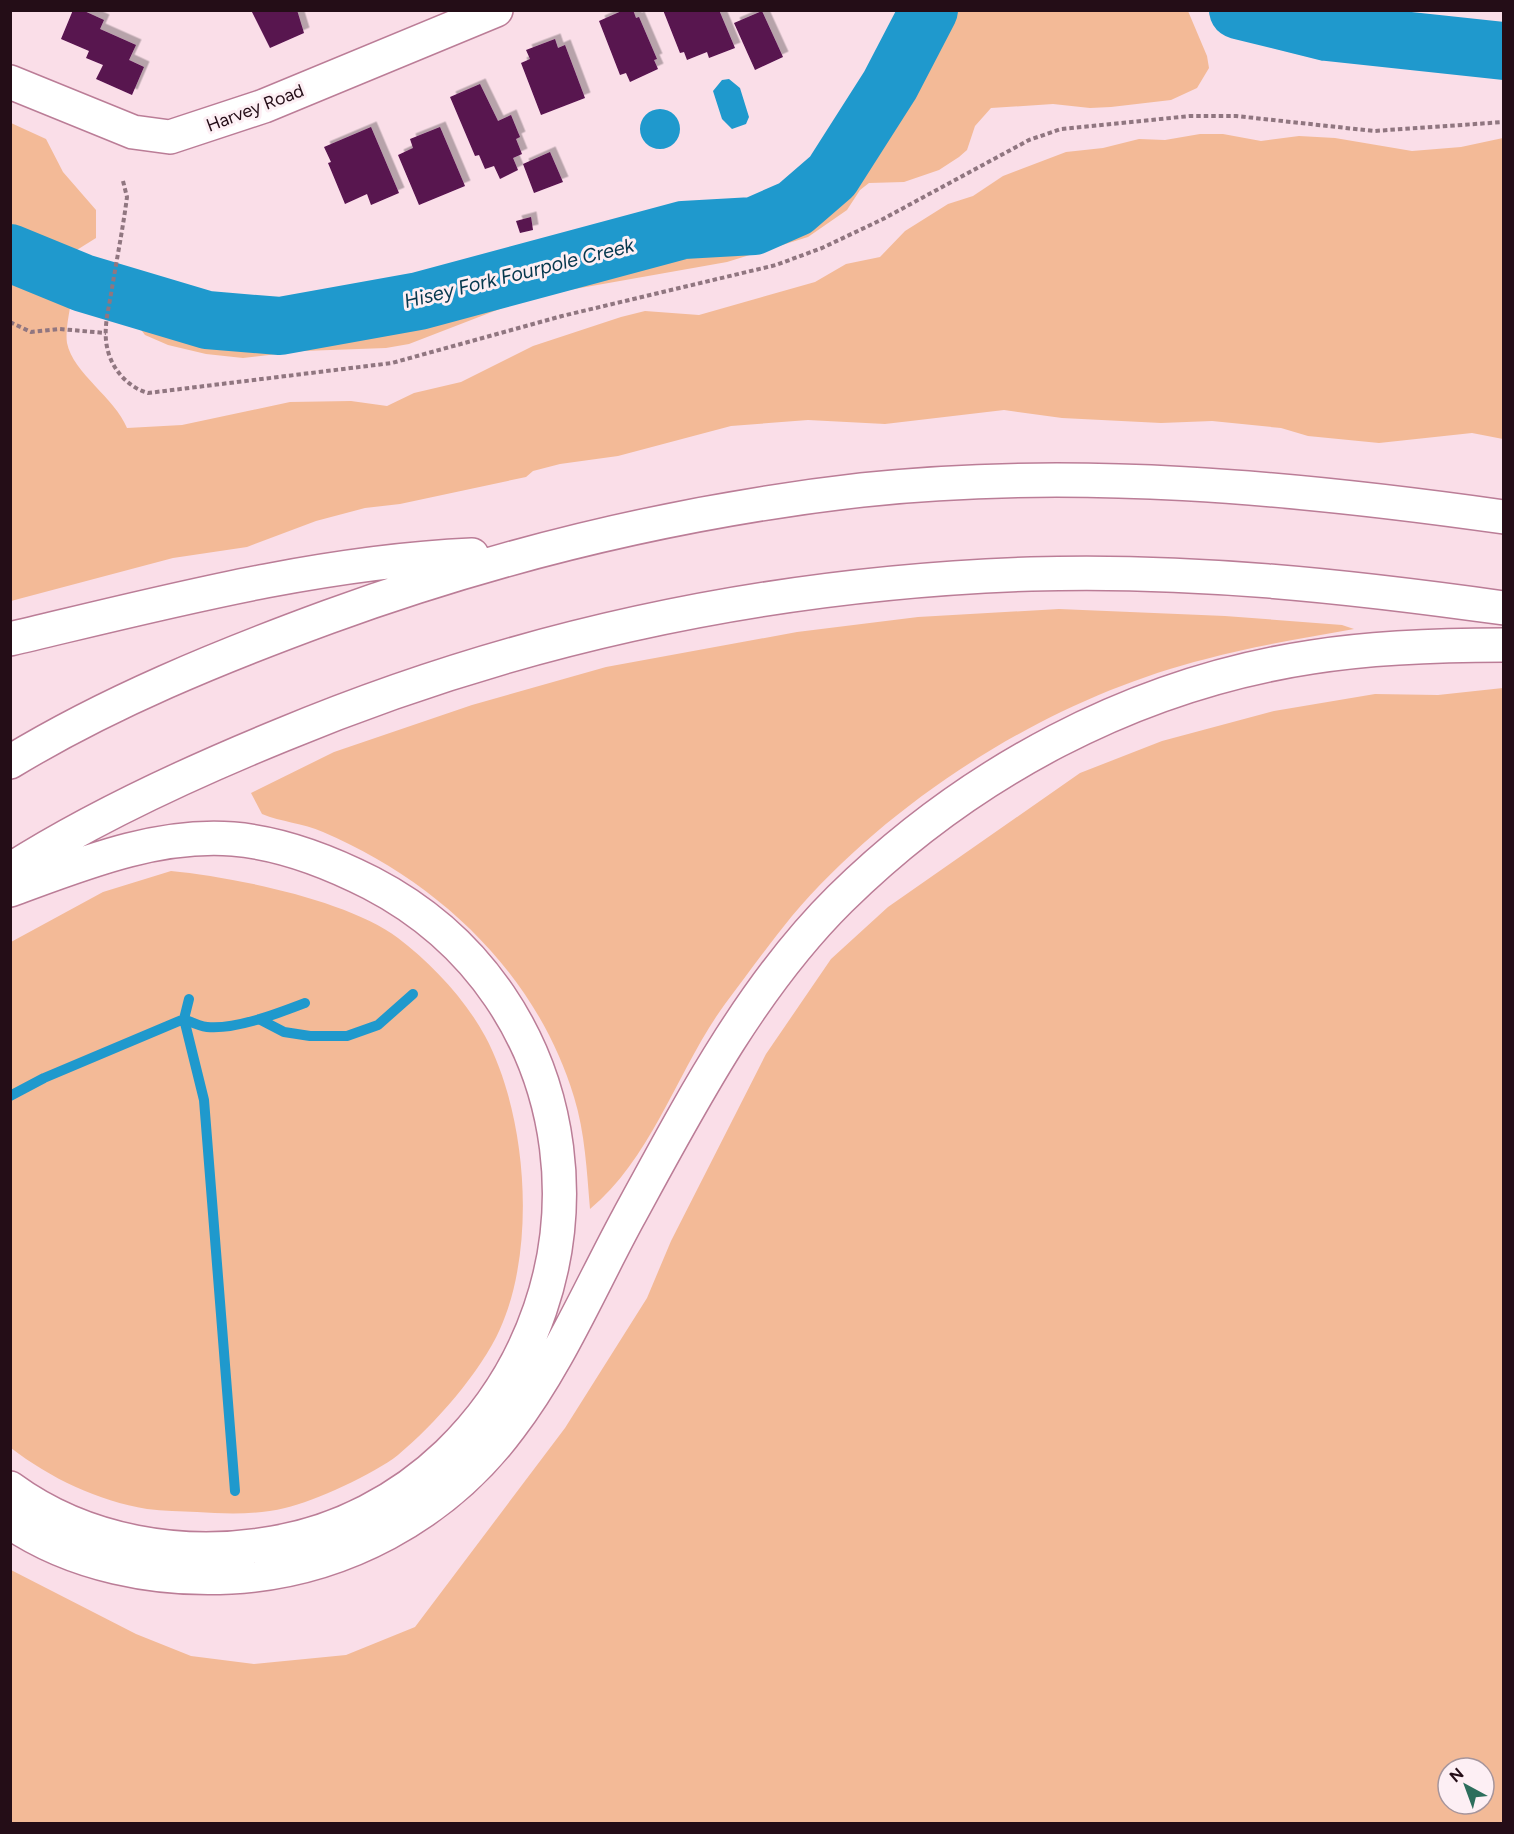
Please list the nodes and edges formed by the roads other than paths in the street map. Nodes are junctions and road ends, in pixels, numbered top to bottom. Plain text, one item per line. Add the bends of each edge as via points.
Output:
1 (496, 10) edge
2 (10, 82) edge
3 (1503, 517) edge
4 (528, 553) junction
5 (1503, 608) edge
6 (10, 639) edge
7 (1503, 645) edge
8 (10, 762) edge
9 (10, 870) edge
10 (10, 890) edge
11 (10, 1488) edge
12 (10, 1522) edge

1 - 2 main road, Harvey Road via 244,114 170,137 134,132
3 - 4 main road via 1342,495 1223,486 1110,481 989,482 865,490 745,505 634,526
4 - 6 main road via 436,556 324,571 192,596
4 - 8 main road via 410,587 249,646 118,705
5 - 9 main road via 1268,582 1152,575 1034,574 912,580 808,591 682,612 500,657 343,710 133,802
7 - 12 main road via 1444,645 1312,657 1196,684 1055,741 939,813 837,902 793,952 744,1019 691,1106 540,1383 509,1428 472,1470 431,1506 390,1533 299,1568 208,1579 156,1575 109,1565 64,1549
10 - 11 main road via 105,856 173,841 232,839 286,849 342,868 389,893 433,923 464,951 503,1000 544,1085 555,1131 560,1199 552,1268 540,1312 521,1355 495,1399 467,1435 431,1470 390,1499 344,1523 297,1539 247,1548 196,1550 110,1536 67,1520

